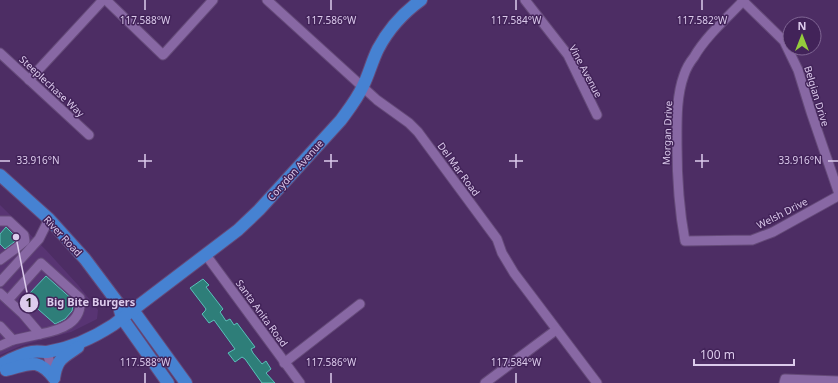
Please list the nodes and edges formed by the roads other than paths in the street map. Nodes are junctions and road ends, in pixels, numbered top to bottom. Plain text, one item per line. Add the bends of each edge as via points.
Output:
1 (105, 0) edge
2 (213, 0) edge
3 (267, 0) edge
4 (421, 0) edge
5 (525, 0) edge
6 (743, 0) edge
7 (0, 54) edge
8 (29, 80) junction
9 (363, 87) junction
10 (597, 115) dead end
11 (89, 135) dead end
12 (0, 175) edge
13 (838, 191) edge
14 (838, 196) edge
15 (49, 219) junction
16 (0, 221) edge
17 (685, 241) joint
18 (206, 255) junction
19 (0, 259) edge
20 (11, 270) junction
21 (0, 282) edge
22 (0, 293) edge
23 (8, 300) junction
24 (118, 304) junction
25 (360, 304) dead end
26 (133, 310) junction
27 (122, 318) junction
28 (0, 326) edge
29 (556, 330) junction
30 (40, 334) junction
31 (14, 340) junction
32 (85, 341) junction
33 (0, 346) edge
34 (47, 352) junction
35 (284, 362) junction
36 (2, 370) edge
37 (55, 381) edge
38 (784, 381) edge
39 (838, 381) edge
40 (168, 383) edge
41 (186, 383) edge
42 (300, 383) edge
43 (486, 383) edge
44 (597, 383) edge

1 - 2 street via 163,55
1 - 8 street
3 - 9 street, Del Mar Road
4 - 9 main road, Corydon Avenue via 404,14 389,32 378,49
5 - 10 street, Vine Avenue via 568,55
6 - 13 street, Belgian Drive via 784,41 798,70
6 - 17 street, Morgan Drive via 703,44 684,75 677,120 677,186
7 - 8 street, Steeplechase Way
8 - 11 street, Steeplechase Way
9 - 18 main road, Corydon Avenue via 341,120 259,210
9 - 29 street, Del Mar Road via 418,132 498,240 502,253 514,273
12 - 15 main road, River Road
14 - 17 street, Welsh Drive via 773,232 752,240
15 - 20 street via 39,239
15 - 24 main road, River Road
16 - 19 street via 9,221 24,236 25,241
18 - 26 main road, Corydon Avenue
18 - 35 street, Santa Anita Road
19 - 20 street
20 - 21 street
22 - 23 street
23 - 30 street
23 - 30 street via 41,263 80,298 80,311 74,321 53,332
24 - 26 main road
24 - 27 main road, River Road
25 - 35 street
26 - 27 main road, Corydon Avenue
26 - 41 main road
27 - 32 main road, Corydon Avenue via 105,331
27 - 40 main road, River Road
28 - 31 street
29 - 43 street
29 - 44 street, Del Mar Road
30 - 31 street
31 - 33 street
32 - 34 main road
32 - 37 main road via 60,360 56,368
34 - 36 main road via 35,359
34 - 37 street
35 - 42 street, Santa Anita Road
36 - 37 main road via 39,364
38 - 39 street

